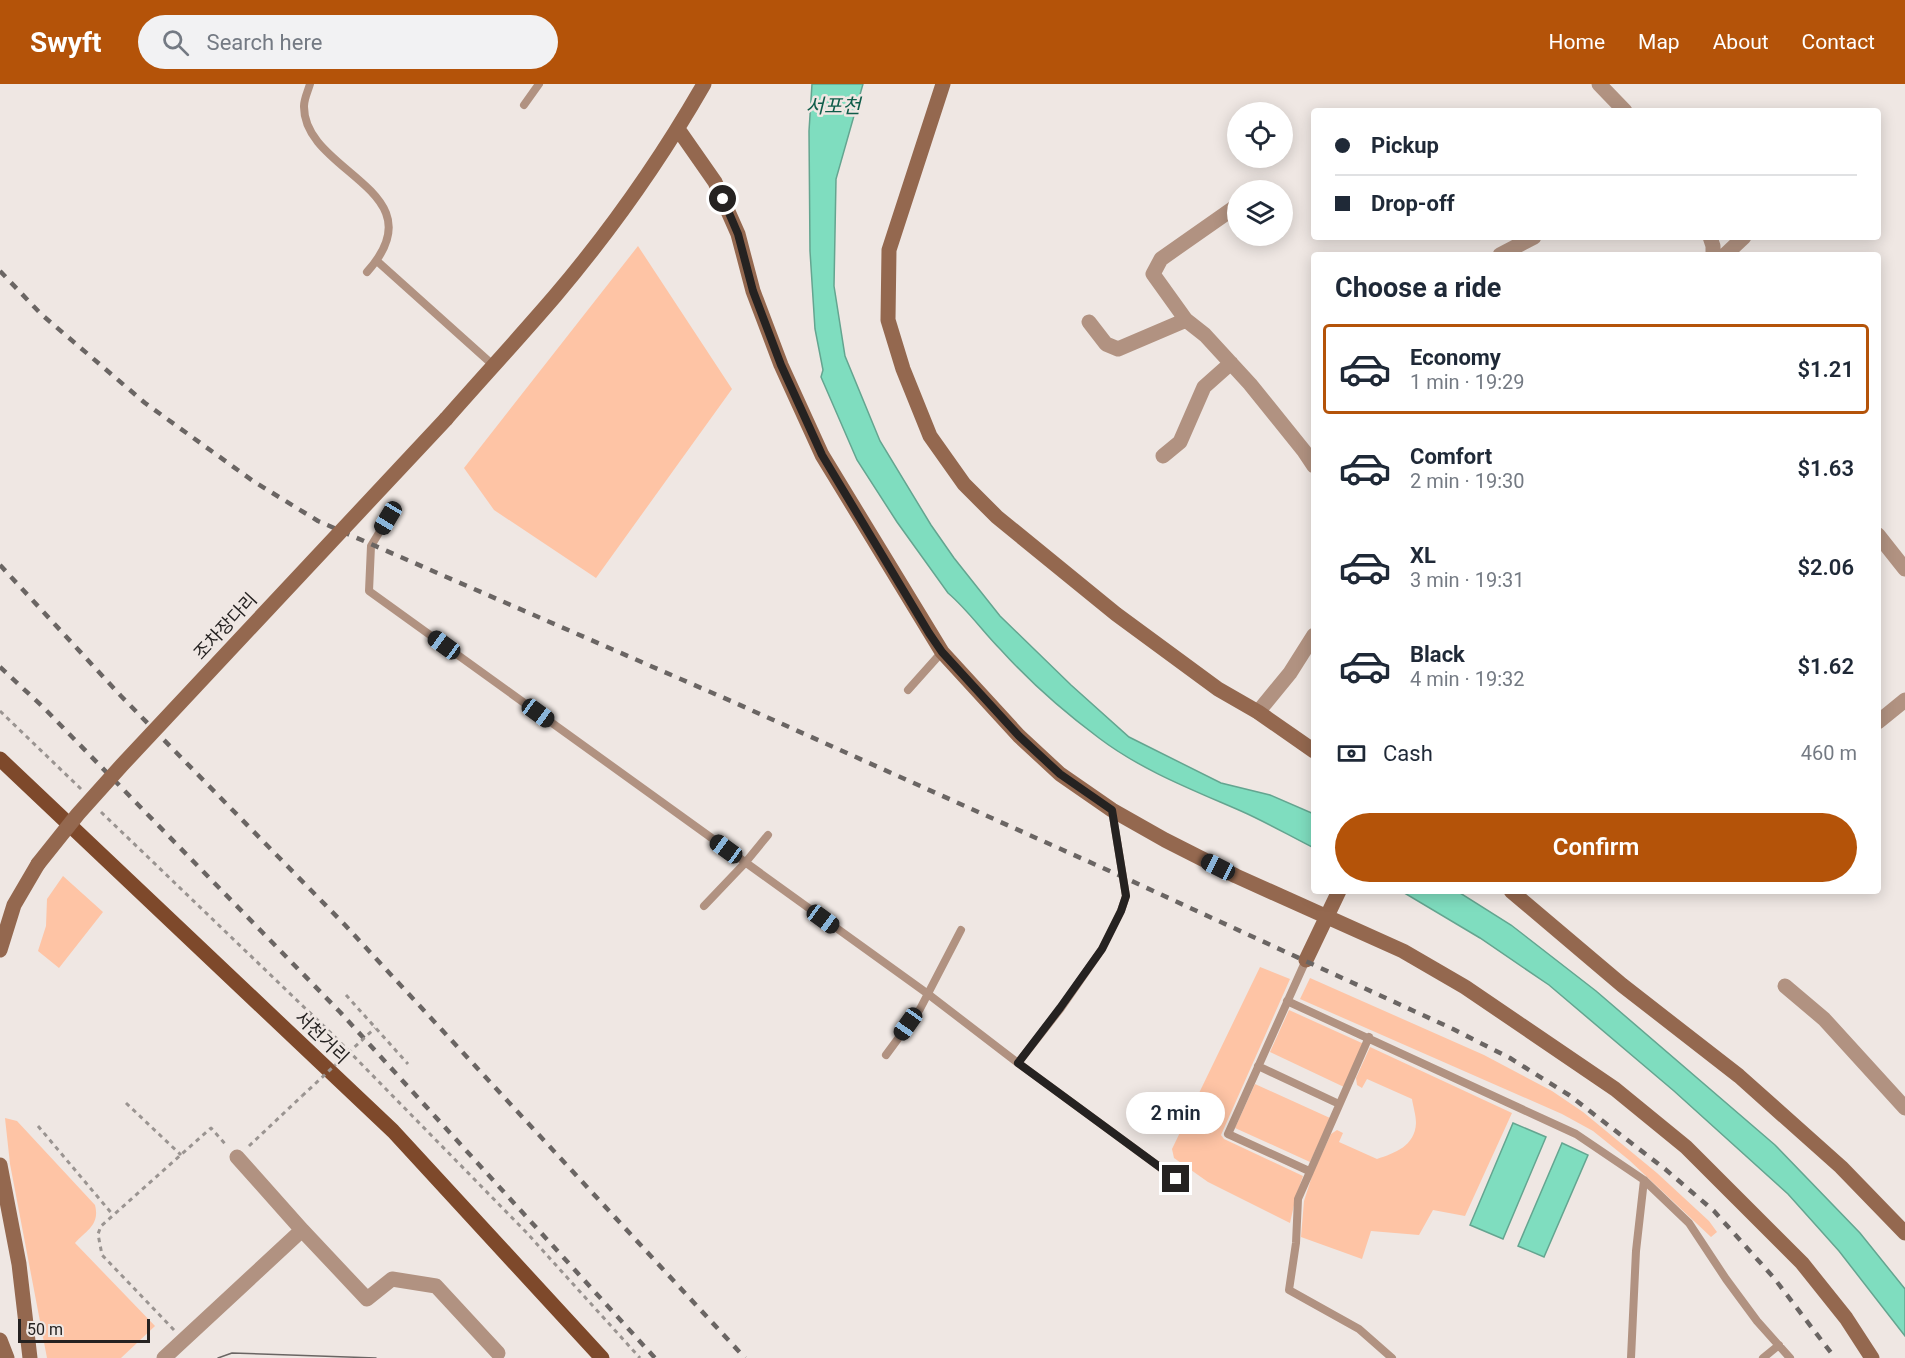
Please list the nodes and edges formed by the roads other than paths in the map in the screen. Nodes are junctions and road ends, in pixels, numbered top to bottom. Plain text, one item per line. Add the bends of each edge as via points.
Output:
1 (310, 84) edge
2 (539, 84) edge
3 (704, 84) edge
4 (943, 84) edge
5 (1599, 84) edge
6 (524, 105) dead end
7 (1622, 108) edge
8 (678, 129) junction
9 (1227, 213) edge
10 (1528, 240) edge
11 (1741, 240) edge
12 (1506, 252) edge
13 (1728, 252) edge
14 (377, 261) junction
15 (367, 272) dead end
16 (1186, 320) junction
17 (1089, 322) dead end
18 (1231, 363) junction
19 (493, 365) junction
20 (1164, 456) dead end
21 (1311, 462) edge
22 (388, 518) dead end
23 (1881, 539) edge
24 (1905, 569) edge
25 (1311, 640) edge
26 (942, 652) junction
27 (908, 690) dead end
28 (1905, 700) edge
29 (1258, 712) junction
30 (1881, 720) edge
31 (1311, 749) edge
32 (0, 759) edge
33 (1112, 810) junction
34 (768, 835) dead end
35 (745, 863) junction
36 (1338, 894) edge
37 (1515, 894) edge
38 (704, 906) dead end
39 (1327, 916) junction
40 (961, 930) dead end
41 (0, 950) edge
42 (1306, 960) joint
43 (1785, 986) dead end
44 (928, 994) junction
45 (1287, 1001) junction
46 (1369, 1037) junction
47 (886, 1055) dead end
48 (1018, 1063) junction
49 (1258, 1066) junction
50 (1339, 1104) junction
51 (1905, 1108) edge
52 (237, 1157) road end
53 (0, 1165) edge
54 (1309, 1171) junction
55 (1176, 1179) dead end
56 (1644, 1180) junction
57 (302, 1230) junction
58 (1905, 1233) edge
59 (0, 1340) edge
60 (1779, 1345) junction
61 (498, 1353) dead end
62 (7, 1358) edge
63 (30, 1358) edge
64 (164, 1358) edge
65 (602, 1358) edge
66 (1392, 1358) edge
67 (1631, 1358) edge
68 (1763, 1358) edge
69 (1790, 1358) edge
70 (1872, 1358) edge

1 - 14 lane via 303,105 308,128 316,141 380,201 389,222 386,244
2 - 6 lane
3 - 8 street, 조차장다리
4 - 29 street via 889,250 888,320 930,436 964,484 997,517 1116,614 1218,689
5 - 7 street
8 - 19 street, 조차장다리 via 556,295
8 - 26 street via 715,182 738,234 753,291 781,365 822,455
9 - 16 street via 1161,259 1153,274
10 - 12 street
11 - 13 street
14 - 15 lane
14 - 19 lane
16 - 17 street via 1118,349 1106,344
16 - 18 street
18 - 20 street via 1204,387 1180,442
18 - 21 street
19 - 41 street, 조차장다리, bridge via 78,814 38,864 14,904
22 - 35 lane via 371,546 369,591
23 - 24 street
25 - 29 street
26 - 27 lane
26 - 33 street via 1019,736 1060,774
28 - 30 street
29 - 31 street
32 - 65 main road, 서천거리 via 393,1131
33 - 39 street via 1236,876
33 - 48 lane via 1126,896 1121,911 1102,949
34 - 35 lane
35 - 38 lane
35 - 44 lane
36 - 39 street
37 - 58 street via 1622,985 1739,1076 1841,1167
39 - 42 street
39 - 70 street via 1403,951 1465,987 1615,1089 1686,1147 1802,1263
40 - 44 lane
42 - 45 lane
43 - 51 street via 1824,1019
44 - 47 lane
44 - 48 lane
45 - 46 lane
45 - 49 lane
46 - 50 lane
46 - 56 lane via 1576,1134
48 - 55 lane
49 - 50 lane
49 - 54 lane via 1228,1134
50 - 54 lane
52 - 57 street
53 - 63 street via 19,1264
54 - 66 lane via 1298,1198 1289,1290 1359,1329
56 - 60 lane via 1689,1223 1757,1321
56 - 67 lane
57 - 61 street via 367,1299 392,1279 436,1286
57 - 64 street
59 - 62 street
60 - 68 lane
60 - 69 lane

